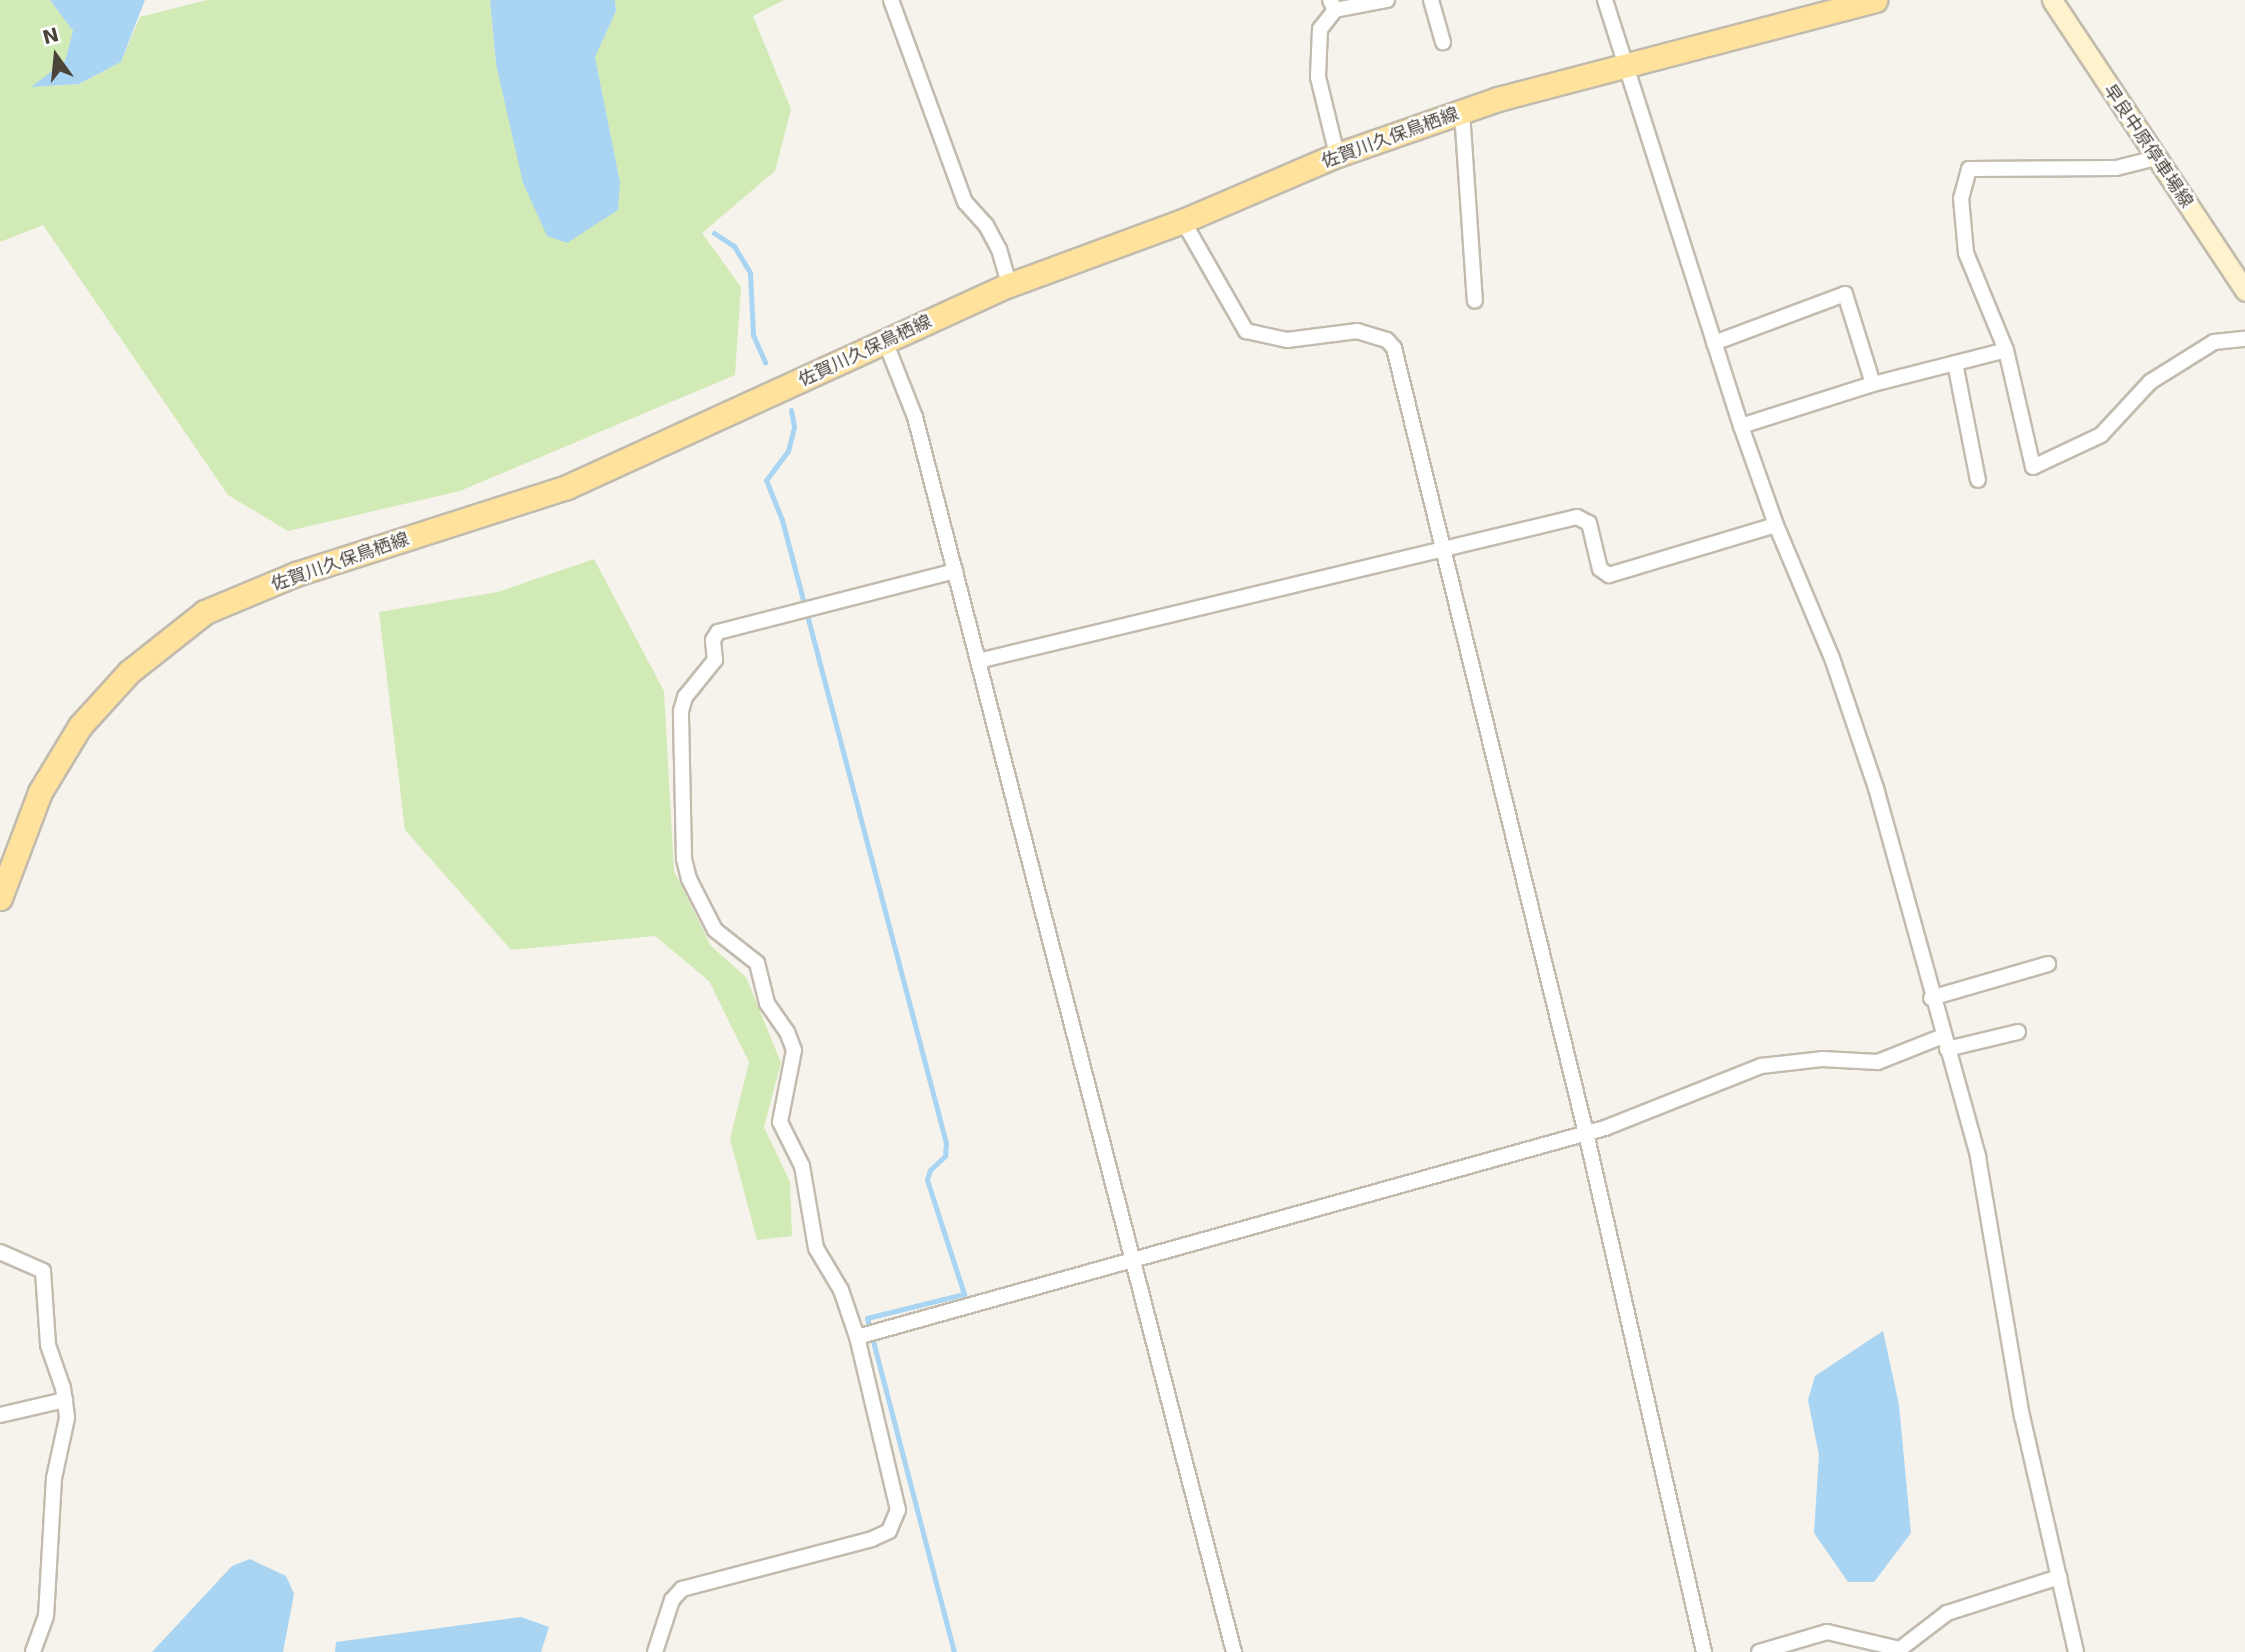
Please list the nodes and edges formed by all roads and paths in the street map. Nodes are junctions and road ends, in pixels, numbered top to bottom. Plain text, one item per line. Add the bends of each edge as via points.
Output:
1 (891, 0) edge
2 (1387, 0) edge
3 (1431, 0) edge
4 (1605, 0) edge
5 (1875, 0) edge
6 (2052, 0) edge
7 (1332, 5) edge
8 (1443, 43) dead end
9 (1626, 64) junction
10 (1462, 112) junction
11 (1337, 155) junction
12 (2156, 158) junction
13 (1183, 221) junction
14 (1009, 285) junction
15 (2245, 291) edge
16 (1475, 301) dead end
17 (2245, 338) edge
18 (885, 341) junction
19 (1714, 343) junction
20 (2006, 350) junction
21 (1955, 363) junction
22 (1873, 384) junction
23 (1741, 426) junction
24 (1978, 480) dead end
25 (1776, 525) junction
26 (1443, 548) junction
27 (955, 571) junction
28 (978, 661) junction
29 (0, 898) edge
30 (2048, 964) dead end
31 (1931, 998) junction
32 (2018, 1032) dead end
33 (1945, 1043) junction
34 (1586, 1133) junction
35 (0, 1252) edge
36 (1131, 1262) junction
37 (857, 1337) junction
38 (65, 1400) junction
39 (0, 1415) edge
40 (2059, 1577) junction
41 (33, 1652) edge
42 (655, 1652) edge
43 (1234, 1652) edge
44 (1704, 1652) edge
45 (1759, 1652) edge
46 (2076, 1652) edge

1 - 14 street via 965,202 993,237
2 - 7 street
3 - 8 street
4 - 9 street
5 - 9 main road, 佐賀川久保鳥栖線
6 - 12 main road, 早良中原停車場線
7 - 11 street via 1320,29 1318,77
9 - 10 main road, 佐賀川久保鳥栖線
9 - 19 street
10 - 11 main road, 佐賀川久保鳥栖線
10 - 16 street
11 - 13 main road, 佐賀川久保鳥栖線
12 - 15 main road, 早良中原停車場線
12 - 20 street via 2116,168 1969,169 1961,198 1966,253
13 - 14 main road, 佐賀川久保鳥栖線
13 - 26 street via 1246,331 1287,340 1357,331 1387,340 1394,348
14 - 18 main road, 佐賀川久保鳥栖線
17 - 20 street via 2214,342 2150,382 2101,435 2033,467
18 - 27 street via 915,416
18 - 29 main road, 佐賀川久保鳥栖線 via 567,487 296,574 205,612 129,671 80,726 40,792
19 - 22 street via 1844,294
19 - 23 street
20 - 21 street
21 - 22 street
21 - 24 street
22 - 23 street
23 - 25 street
25 - 26 street via 1609,575 1600,569 1589,523 1577,517
25 - 31 street via 1832,658 1876,788
26 - 28 street
26 - 34 street
27 - 28 street
27 - 37 street via 719,632 713,640 715,660 685,697 681,711 684,859 715,930 757,963 767,1003 787,1032 794,1068 780,1122 802,1166 816,1248 841,1290
28 - 36 street
30 - 31 street
31 - 33 street
32 - 33 street
33 - 34 street via 1878,1062 1822,1059 1761,1066 1646,1115
33 - 40 street via 1978,1157 2022,1416
34 - 36 street
34 - 44 street
35 - 38 street via 43,1271 48,1345
36 - 37 street
36 - 43 street
37 - 42 street via 898,1510 896,1523 872,1539 682,1589 671,1600
38 - 39 street
38 - 41 street via 67,1418 54,1478 46,1616
40 - 45 street via 1947,1613 1900,1649 1826,1632
40 - 46 street

